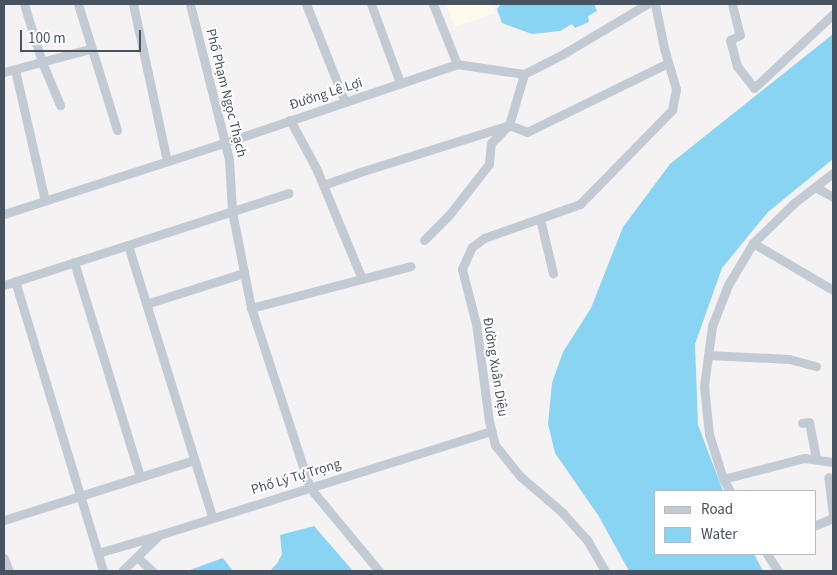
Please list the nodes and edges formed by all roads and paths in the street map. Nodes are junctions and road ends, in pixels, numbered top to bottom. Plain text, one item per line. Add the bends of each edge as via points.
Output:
1 (24, 4) edge
2 (78, 4) edge
3 (133, 4) edge
4 (190, 4) edge
5 (306, 4) edge
6 (371, 4) edge
7 (433, 4) edge
8 (647, 4) edge
9 (656, 4) edge
10 (732, 4) edge
11 (833, 14) edge
12 (90, 49) junction
13 (42, 62) junction
14 (668, 63) junction
15 (457, 64) junction
16 (15, 70) junction
17 (4, 72) edge
18 (524, 74) junction
19 (400, 83) junction
20 (345, 102) junction
21 (60, 106) dead end
22 (290, 120) junction
23 (508, 125) junction
24 (117, 130) dead end
25 (224, 143) junction
26 (167, 161) junction
27 (833, 173) edge
28 (323, 186) junction
29 (816, 187) junction
30 (288, 193) dead end
31 (833, 197) edge
32 (45, 201) junction
33 (232, 211) junction
34 (4, 214) edge
35 (540, 219) junction
36 (424, 240) dead end
37 (753, 243) junction
38 (128, 245) junction
39 (74, 262) junction
40 (411, 266) dead end
41 (244, 273) junction
42 (553, 273) dead end
43 (362, 278) junction
44 (15, 281) junction
45 (4, 285) edge
46 (833, 290) edge
47 (146, 304) junction
48 (251, 308) junction
49 (708, 355) junction
50 (816, 366) dead end
51 (802, 423) dead end
52 (491, 431) junction
53 (816, 458) junction
54 (194, 460) junction
55 (833, 462) edge
56 (140, 477) junction
57 (828, 477) dead end
58 (723, 478) junction
59 (310, 488) junction
60 (729, 490) edge
61 (81, 496) junction
62 (212, 517) junction
63 (4, 520) edge
64 (817, 525) edge
65 (159, 535) junction
66 (98, 553) junction
67 (768, 555) edge
68 (137, 556) junction
69 (4, 558) edge
70 (8, 571) edge
71 (103, 571) edge
72 (122, 571) edge
73 (152, 571) edge
74 (379, 571) edge
75 (605, 571) edge
76 (778, 571) edge

1 - 13 street
2 - 12 street
3 - 26 street
4 - 25 street, Phố Phạm Ngọc Thạch
5 - 20 street
6 - 19 street
7 - 15 street
8 - 18 street
9 - 14 street, Đường Xuân Diệu
10 - 11 street via 740,35 730,40 736,66 754,88
12 - 13 street
12 - 24 street
13 - 16 street
13 - 21 street
14 - 23 street via 527,132
14 - 35 street, Đường Xuân Diệu via 676,89 672,110 580,204
15 - 18 street, Đường Lê Lợi
15 - 19 street, Đường Lê Lợi
16 - 17 street
16 - 32 street
18 - 23 street
19 - 20 street, Đường Lê Lợi
20 - 22 street, Đường Lê Lợi
22 - 25 street, Đường Lê Lợi
22 - 28 street
23 - 28 street via 357,172
23 - 36 street via 492,143 489,164 449,215
25 - 26 street, Đường Lê Lợi
25 - 33 street, Phố Phạm Ngọc Thạch via 230,159
26 - 32 street, Đường Lê Lợi
27 - 29 street
28 - 43 street
29 - 31 street
29 - 37 street via 794,203
30 - 33 street
32 - 34 street, Đường Lê Lợi
33 - 38 street
33 - 41 street, Phố Phạm Ngọc Thạch
35 - 42 street
35 - 52 street, Đường Xuân Diệu via 484,238 463,262 462,276 476,324
37 - 46 street
37 - 49 street via 728,285 712,326
38 - 39 street
38 - 47 street
39 - 44 street
39 - 56 street
40 - 43 street
41 - 47 street
41 - 48 street, Phố Phạm Ngọc Thạch
43 - 48 street
44 - 45 street
44 - 61 street
47 - 54 street
48 - 59 street, Phố Phạm Ngọc Thạch
49 - 50 street via 788,359
49 - 58 street via 704,386 709,434
51 - 53 street via 809,422
52 - 59 street, Phố Lý Tự Trọng
52 - 75 street, Đường Xuân Diệu via 495,444 520,476 563,513 587,540
53 - 55 street
53 - 58 street via 804,458
54 - 56 street
54 - 62 street
56 - 61 street
57 - 64 street via 833,515
58 - 60 street
59 - 62 street, Phố Lý Tự Trọng
59 - 74 street
61 - 63 street
61 - 66 street
62 - 65 street, Phố Lý Tự Trọng
65 - 66 street
65 - 68 street, Phố Lý Tự Trọng
66 - 71 street
67 - 76 street
68 - 72 street, Phố Lý Tự Trọng
68 - 73 street
69 - 70 street

